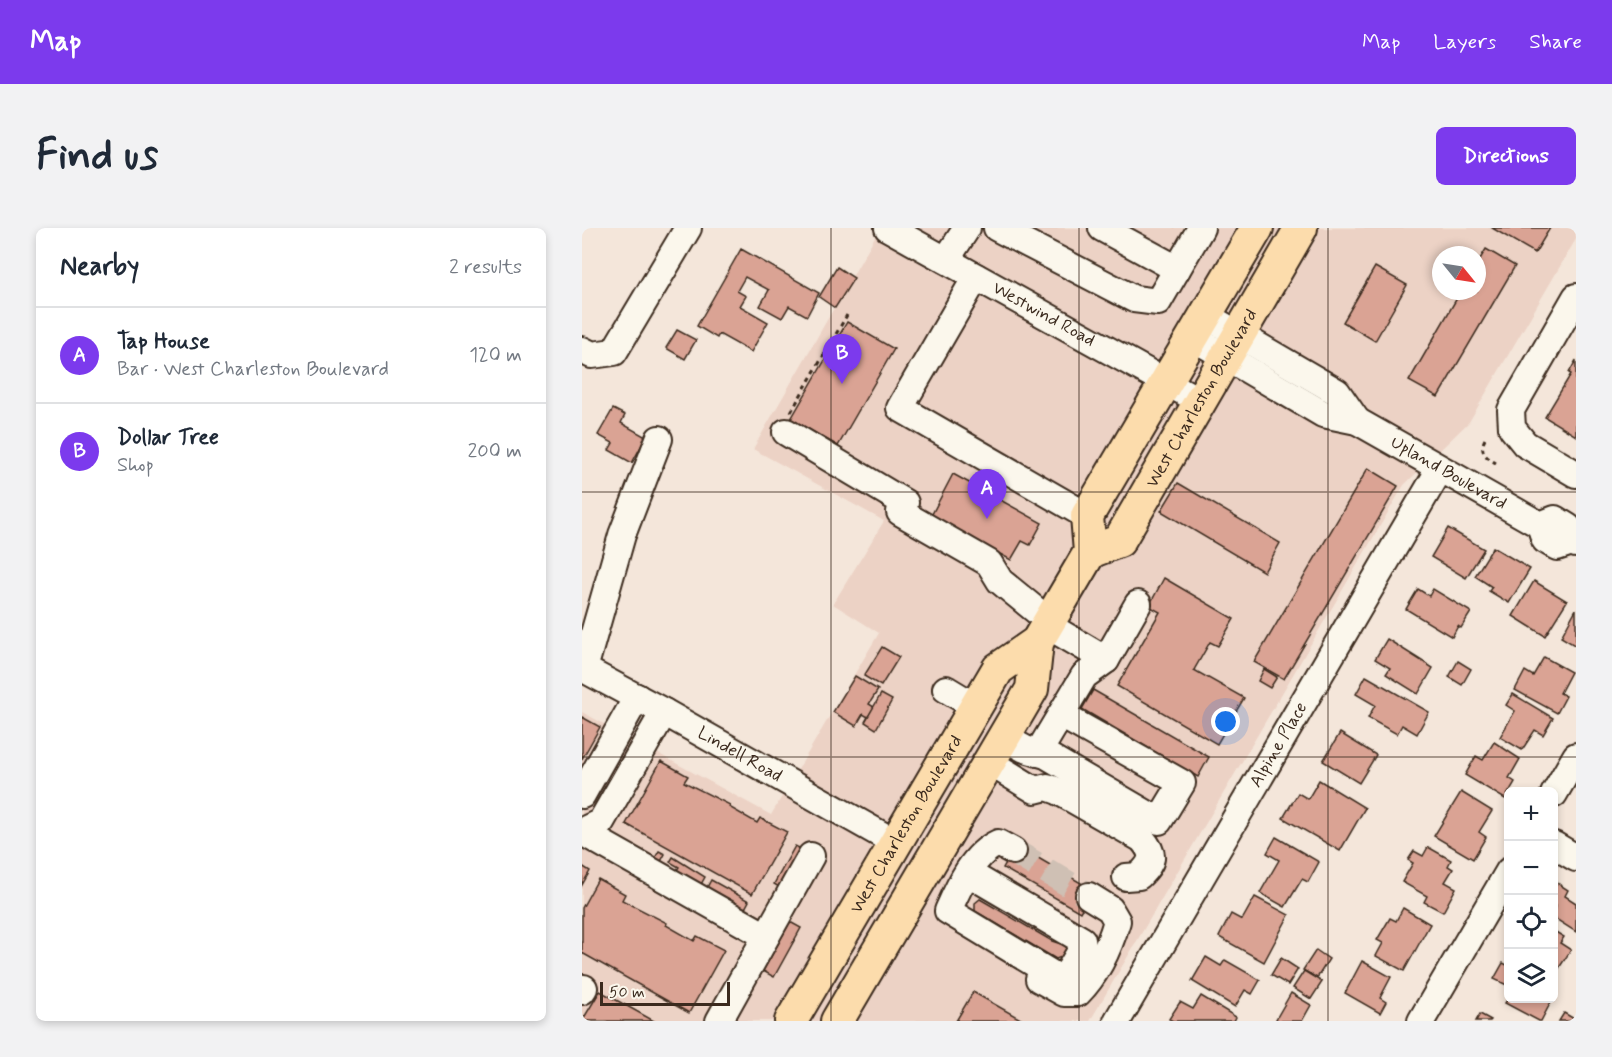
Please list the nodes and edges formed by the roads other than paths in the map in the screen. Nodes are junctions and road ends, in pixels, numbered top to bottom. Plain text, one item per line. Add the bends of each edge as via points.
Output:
1 (688, 228) edge
2 (888, 228) edge
3 (967, 228) edge
4 (997, 228) edge
5 (1102, 228) edge
6 (1201, 228) edge
7 (1257, 228) edge
8 (1301, 228) edge
9 (946, 260) junction
10 (1177, 269) junction
11 (976, 278) junction
12 (1576, 297) edge
13 (1199, 326) junction
14 (1233, 346) junction
15 (582, 350) edge
16 (1166, 381) junction
17 (1200, 400) junction
18 (787, 425) road end
19 (659, 439) dead end
20 (1440, 469) junction
21 (1576, 474) edge
22 (1087, 516) junction
23 (1574, 543) edge
24 (1090, 552) junction
25 (1138, 604) dead end
26 (1044, 629) junction
27 (1106, 660) junction
28 (583, 668) edge
29 (998, 669) junction
30 (946, 689) dead end
31 (637, 697) junction
32 (976, 707) junction
33 (664, 712) junction
34 (1061, 715) junction
35 (1038, 753) junction
36 (1576, 756) edge
37 (991, 759) junction
38 (1558, 787) edge
39 (586, 788) edge
40 (617, 794) junction
41 (582, 832) edge
42 (896, 843) junction
43 (1558, 847) edge
44 (1013, 851) tunnel mouth
45 (811, 856) dead end
46 (1576, 858) edge
47 (922, 876) junction
48 (1126, 877) dead end
49 (1504, 880) edge
50 (957, 893) junction
51 (1089, 896) tunnel mouth
52 (766, 936) junction
53 (885, 939) junction
54 (719, 1021) edge
55 (791, 1021) edge
56 (837, 1021) edge
57 (1117, 1021) edge
58 (1421, 1021) edge

1 - 15 street via 614,352 592,355
2 - 9 street, Westwind Road
3 - 9 street
4 - 10 street via 1134,299 1158,302
5 - 10 street
6 - 10 street
7 - 13 main road
8 - 14 main road, West Charleston Boulevard
9 - 11 street, Westwind Road
11 - 16 street, Westwind Road
11 - 22 street via 900,408
12 - 21 street via 1510,410 1512,428 1525,444
13 - 14 street, Upland Boulevard
13 - 16 main road
14 - 17 main road, West Charleston Boulevard
14 - 20 street, Upland Boulevard via 1323,414 1357,421
16 - 17 street, Westwind Road
16 - 22 main road
17 - 24 main road, West Charleston Boulevard via 1119,541
18 - 26 street via 905,503 900,513 989,563 1000,581
19 - 28 street via 622,535
20 - 23 street, Upland Boulevard via 1540,525 1555,519 1568,527
20 - 57 street, Alpine Place
22 - 24 main road
24 - 26 main road, West Charleston Boulevard
25 - 27 street
26 - 27 street
26 - 29 main road, West Charleston Boulevard
26 - 37 main road, West Charleston Boulevard via 1032,688
27 - 34 street via 1084,676
28 - 31 street, Lindell Road
29 - 32 main road, West Charleston Boulevard
29 - 37 main road via 986,725 977,746 976,766
30 - 32 street
31 - 33 street, Lindell Road
31 - 39 street
32 - 42 main road, West Charleston Boulevard
33 - 40 street
33 - 42 street, Lindell Road
34 - 35 street
34 - 35 street via 1182,783 1159,821
35 - 37 street via 1025,749
36 - 38 street
37 - 42 main road via 917,836
37 - 47 main road, West Charleston Boulevard
37 - 48 street via 1031,797 1047,787 1058,791 1142,839 1152,854 1149,866 1139,876
39 - 40 street
40 - 41 street via 601,822
41 - 52 street
42 - 53 main road via 902,861 896,882 879,911
42 - 55 main road, West Charleston Boulevard
43 - 46 street
44 - 50 street via 998,843 987,848
45 - 52 street
47 - 50 street
47 - 53 main road, West Charleston Boulevard
49 - 58 street
50 - 51 street via 958,933 1064,993 1078,993 1088,982 1112,940 1117,921 1110,909
52 - 54 street
53 - 56 main road, West Charleston Boulevard

